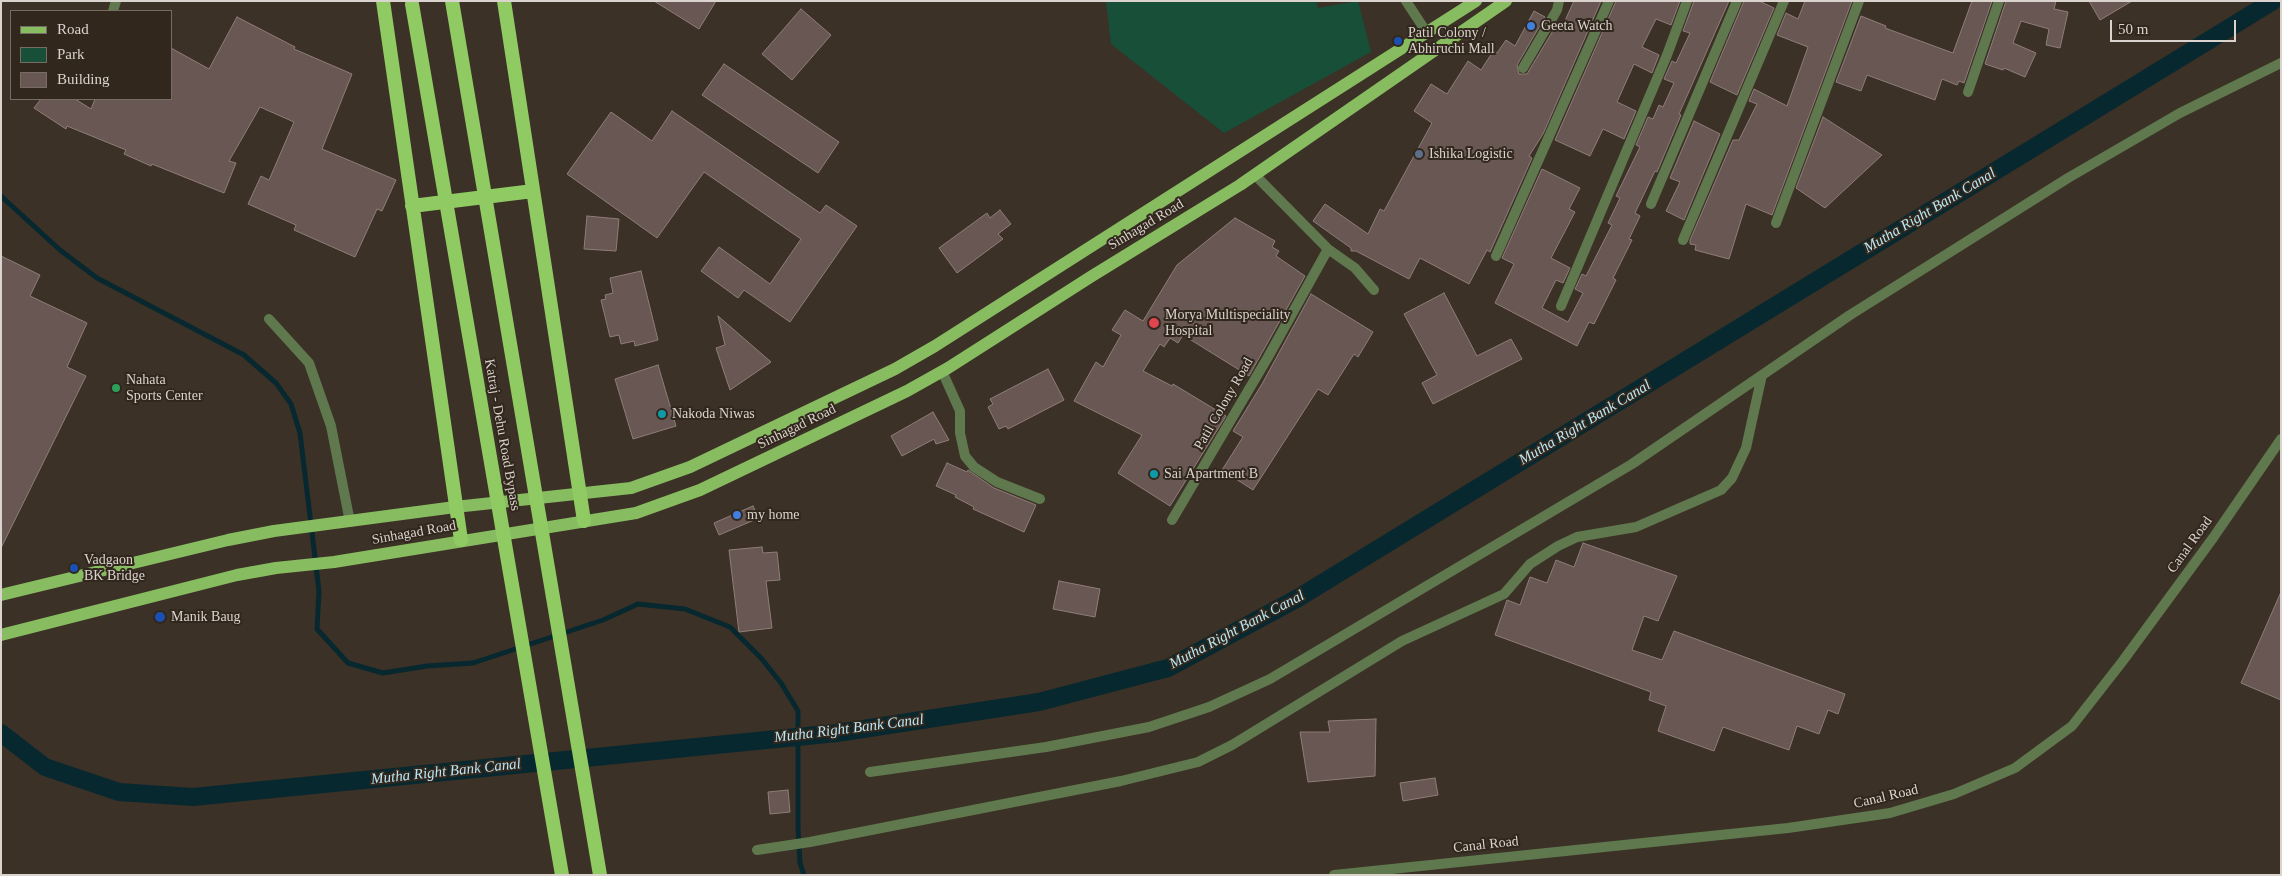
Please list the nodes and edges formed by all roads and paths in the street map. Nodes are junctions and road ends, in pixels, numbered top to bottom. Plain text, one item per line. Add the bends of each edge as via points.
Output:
1 (383, 1) edge
2 (452, 1) edge
3 (504, 1) edge
4 (1406, 1) edge
5 (1476, 1) edge
6 (1506, 1) edge
7 (1558, 1) edge
8 (1609, 1) edge
9 (1686, 1) edge
10 (1737, 1) edge
11 (1784, 1) edge
12 (1859, 1) edge
13 (1999, 1) edge
14 (411, 3) edge
15 (1427, 33) junction
16 (2281, 63) edge
17 (1523, 68) dead end
18 (1968, 92) dead end
19 (1255, 175) junction
20 (533, 191) junction
21 (1651, 204) dead end
22 (412, 206) junction
23 (1776, 222) dead end
24 (1683, 240) dead end
25 (1328, 249) junction
26 (1496, 256) dead end
27 (1374, 290) dead end
28 (1561, 306) dead end
29 (269, 319) dead end
30 (942, 371) junction
31 (1762, 375) junction
32 (2281, 439) edge
33 (579, 494) junction
34 (1040, 499) dead end
35 (455, 507) junction
36 (1172, 520) dead end
37 (584, 521) junction
38 (350, 522) junction
39 (462, 540) junction
40 (1, 595) edge
41 (1, 635) edge
42 (870, 772) dead end
43 (757, 850) dead end
44 (562, 875) edge
45 (600, 875) edge
46 (1334, 875) edge

1 - 22 highway
2 - 45 highway, Katraj - Dehu Road Bypass, bridge
3 - 20 highway
4 - 15 street
5 - 15 main road, Sinhagad Road
6 - 19 main road, Sinhagad Road
7 - 17 street via 1557,10
8 - 26 street
9 - 28 street via 1667,55
10 - 21 street
11 - 24 street
12 - 23 street
13 - 18 street
14 - 44 highway, Katraj - Dehu Road Bypass, bridge
15 - 33 main road, Sinhagad Road via 895,369 690,467 631,488
16 - 31 street via 2180,113 2068,178 1850,315
19 - 25 street
19 - 30 main road, Sinhagad Road
20 - 22 highway
20 - 33 highway
22 - 35 highway
25 - 27 street via 1355,268
25 - 36 street, Patil Colony Road
29 - 38 street via 310,363 330,426
30 - 34 street via 960,411 965,456 974,467 996,482
30 - 37 main road, Sinhagad Road via 907,391 700,490 636,513
31 - 42 street via 1615,474 1270,679 1209,707 1149,727 1056,745
31 - 43 street via 1746,448 1732,478 1721,490 1636,527 1577,537 1558,546 1530,564 1504,594 1402,641 1232,745 1198,762 1121,781
32 - 46 street, Canal Road via 2134,647 2072,726 2015,768 1954,794 1881,814 1788,828
33 - 35 main road, Sinhagad Road
33 - 37 highway
35 - 38 main road, Sinhagad Road
35 - 39 highway
37 - 39 main road, Sinhagad Road
38 - 40 main road, Sinhagad Road via 228,540
39 - 41 main road, Sinhagad Road via 236,575

